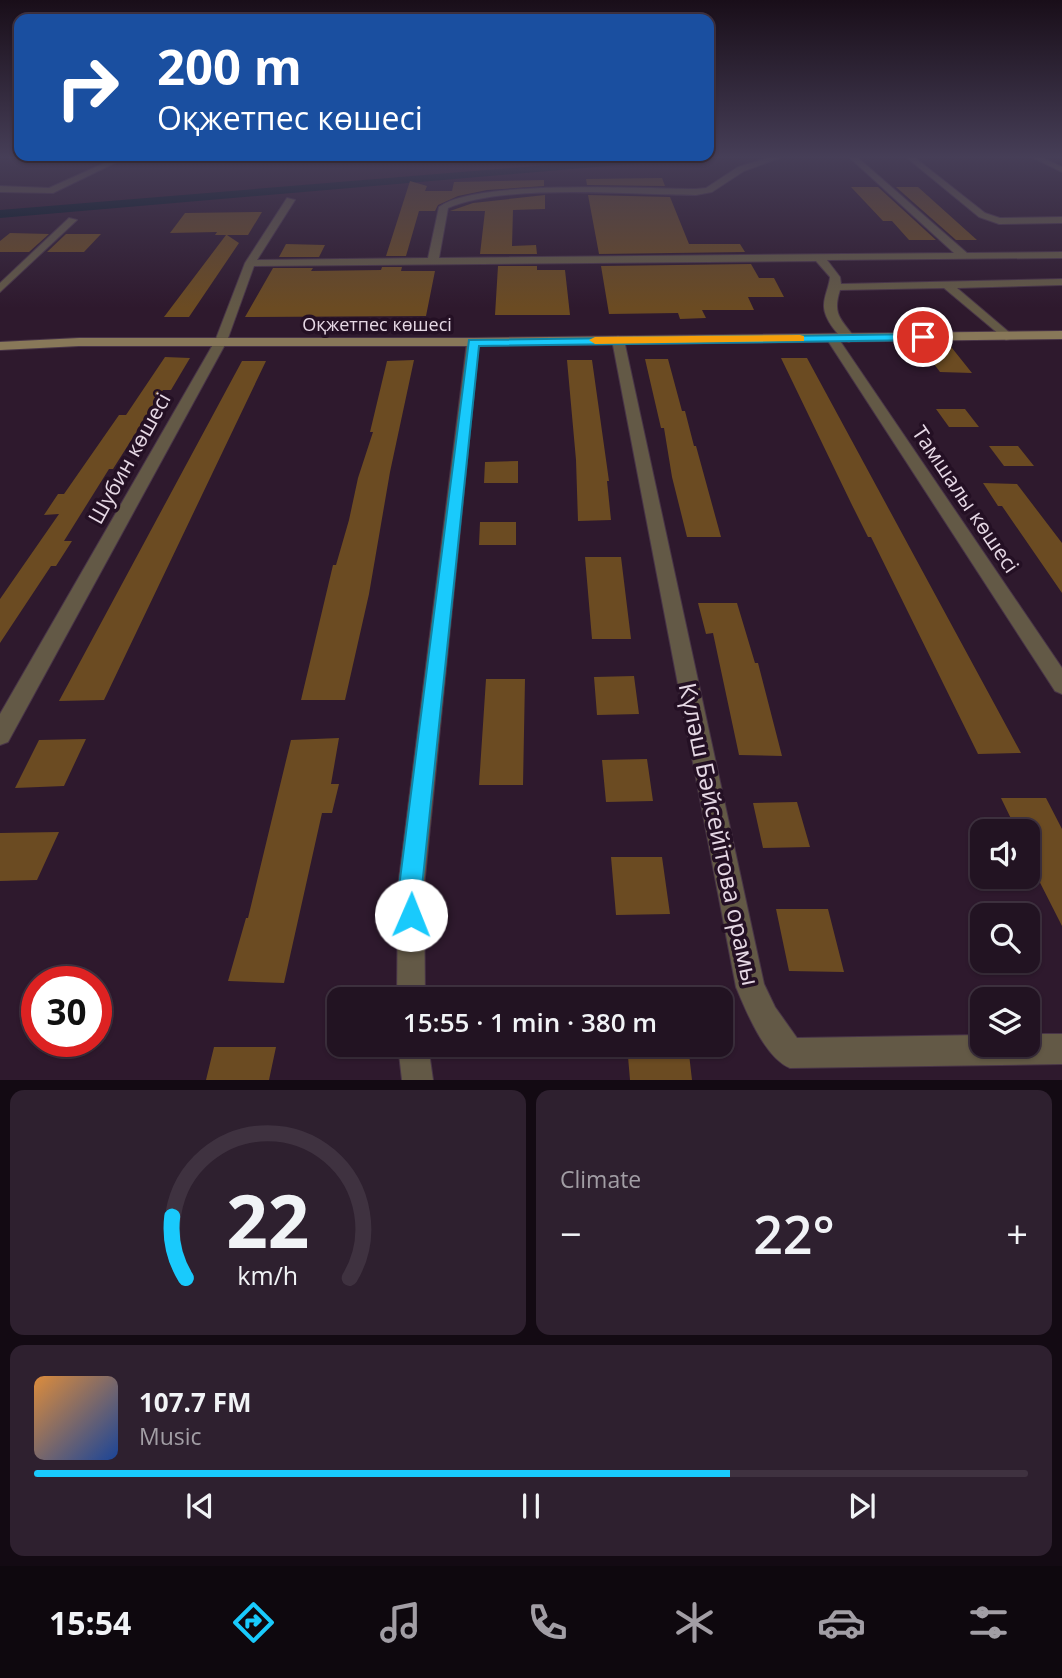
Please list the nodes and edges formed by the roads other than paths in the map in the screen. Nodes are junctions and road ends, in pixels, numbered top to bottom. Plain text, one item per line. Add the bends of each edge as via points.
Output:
1 (285, 207) edge
2 (444, 207) edge
3 (903, 207) edge
4 (973, 207) edge
5 (72, 220) dead end
6 (1062, 220) edge
7 (1062, 255) edge
8 (820, 259) junction
9 (433, 260) junction
10 (250, 263) junction
11 (961, 267) junction
12 (1062, 282) edge
13 (947, 285) junction
14 (835, 287) junction
15 (0, 289) edge
16 (1062, 335) edge
17 (1006, 336) junction
18 (841, 338) junction
19 (618, 340) junction
20 (221, 341) junction
21 (474, 342) junction
22 (0, 346) edge
23 (1062, 685) edge
24 (0, 735) edge
25 (411, 987) edge
26 (1062, 1049) edge
27 (415, 1057) edge
28 (418, 1080) edge

1 - 10 street, Шубин көшесі
2 - 9 street
3 - 11 street
4 - 6 street via 999,221
5 - 15 street
7 - 11 street
8 - 9 street
8 - 11 street
8 - 14 street, Тамшалы көшесі via 835,277
9 - 10 street
10 - 20 street, Шубин көшесі
11 - 12 street
11 - 13 street
13 - 14 street
13 - 17 street
14 - 18 street, Тамшалы көшесі via 829,307
16 - 17 street, Оқжетпес көшесі
17 - 18 street, Оқжетпес көшесі
18 - 19 street, Оқжетпес көшесі
18 - 23 street, Тамшалы көшесі
19 - 21 street, Оқжетпес көшесі
19 - 26 street, Күләш Бәйсейітова орамы via 750,987 765,1017 789,1052
20 - 21 street, Оқжетпес көшесі
20 - 22 street, Оқжетпес көшесі
20 - 24 street, Шубин көшесі
21 - 25 street via 411,887
27 - 28 street

